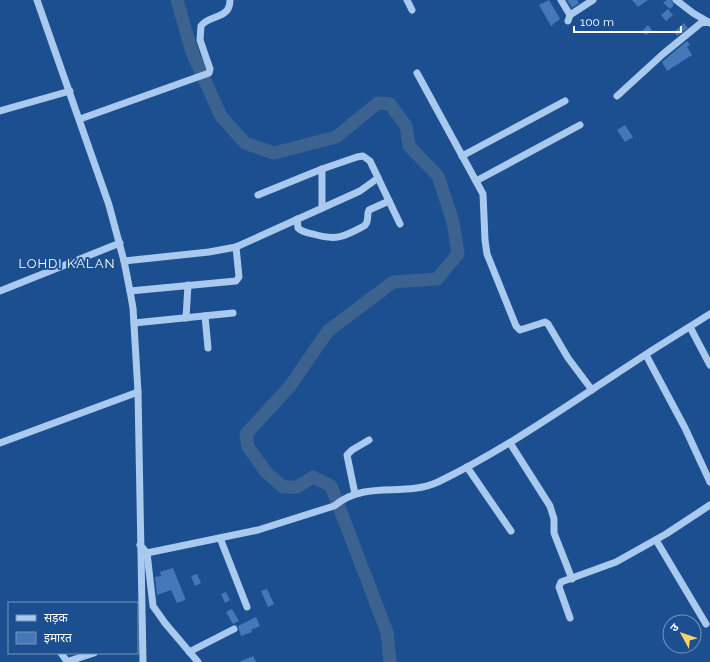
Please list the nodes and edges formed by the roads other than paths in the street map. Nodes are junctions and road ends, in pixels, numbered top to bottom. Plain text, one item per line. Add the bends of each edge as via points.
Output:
1 (37, 0) edge
2 (230, 0) edge
3 (407, 0) edge
4 (562, 0) edge
5 (592, 0) edge
6 (676, 0) edge
7 (412, 10) dead end
8 (710, 23) edge
9 (417, 73) dead end
10 (70, 91) junction
11 (617, 96) dead end
12 (564, 101) dead end
13 (0, 111) edge
14 (80, 119) junction
15 (580, 126) dead end
16 (462, 156) junction
17 (322, 169) junction
18 (378, 178) junction
19 (476, 181) junction
20 (258, 195) dead end
21 (389, 201) junction
22 (322, 208) junction
23 (297, 219) junction
24 (400, 224) dead end
25 (120, 243) junction
26 (236, 247) junction
27 (124, 261) junction
28 (188, 285) junction
29 (0, 291) edge
30 (130, 291) junction
31 (233, 313) dead end
32 (710, 314) edge
33 (205, 316) junction
34 (186, 318) junction
35 (134, 323) junction
36 (690, 327) junction
37 (208, 348) dead end
38 (646, 355) junction
39 (710, 365) edge
40 (592, 390) junction
41 (138, 392) junction
42 (369, 440) dead end
43 (0, 443) edge
44 (510, 443) junction
45 (467, 467) junction
46 (710, 482) edge
47 (355, 494) junction
48 (710, 505) edge
49 (511, 531) dead end
50 (220, 538) junction
51 (656, 540) junction
52 (140, 545) junction
53 (147, 553) junction
54 (572, 579) junction
55 (247, 607) dead end
56 (570, 618) dead end
57 (706, 624) dead end
58 (234, 629) dead end
59 (139, 638) edge
60 (189, 652) junction
61 (62, 654) edge
62 (91, 654) edge
63 (143, 662) edge
64 (198, 662) edge

1 - 10 street
2 - 14 street via 226,12 201,26 200,40 210,71 206,75
3 - 7 street
4 - 5 street via 569,18
6 - 8 street
8 - 11 street via 701,23
9 - 16 street
10 - 13 street
10 - 14 street
12 - 16 street
14 - 25 street
15 - 19 street
16 - 19 street
17 - 18 street via 363,156 370,161
17 - 20 street
17 - 22 street
18 - 21 street
18 - 22 street via 360,191
19 - 40 street via 484,199 487,254 517,328 547,323 568,358
21 - 23 street via 369,210 364,226 340,237 324,237 302,231 298,228
21 - 24 street
22 - 23 street
23 - 26 street
25 - 27 street
25 - 29 street
26 - 27 street
26 - 28 street via 239,277 237,280
27 - 30 street
28 - 30 street
28 - 34 street
30 - 35 street
31 - 33 street
32 - 36 street
33 - 34 street
33 - 37 street
34 - 35 street
35 - 41 street
36 - 38 street
36 - 39 street
38 - 40 street
38 - 46 street
40 - 44 street
41 - 43 street
41 - 52 street
42 - 47 street via 347,455
44 - 45 street
44 - 54 street via 550,506 554,519 554,533
45 - 47 street via 422,488 377,489
45 - 49 street
47 - 50 street via 334,506 258,530
48 - 51 street
50 - 53 street
50 - 55 street
51 - 54 street via 610,565
51 - 57 street
52 - 53 street
52 - 59 street
53 - 60 street via 153,606
54 - 56 street via 561,582 559,586
58 - 60 street
59 - 63 street
60 - 64 street
61 - 62 street via 69,661

